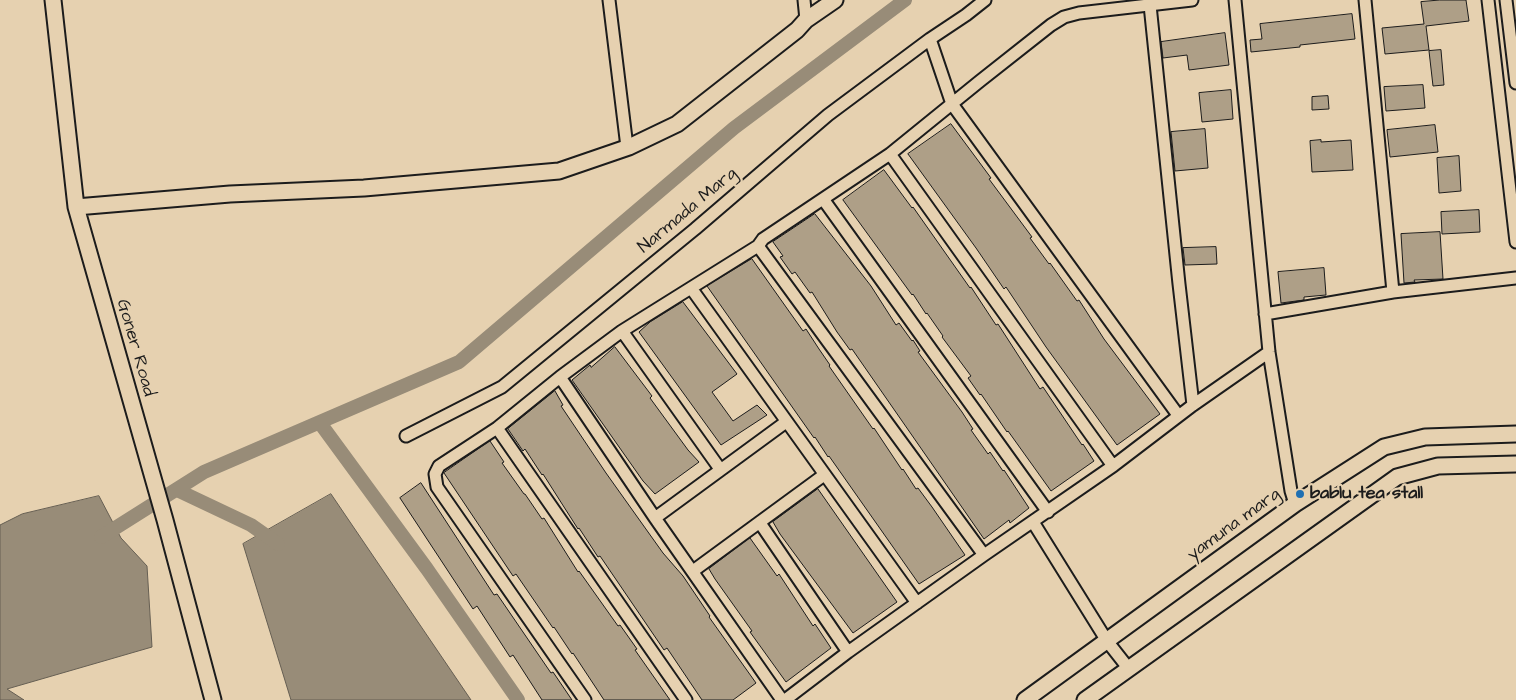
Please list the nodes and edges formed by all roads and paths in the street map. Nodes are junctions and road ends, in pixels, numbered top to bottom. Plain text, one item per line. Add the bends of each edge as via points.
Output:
1 (53, 0) edge
2 (609, 0) edge
3 (804, 0) edge
4 (834, 0) edge
5 (985, 0) edge
6 (1192, 0) edge
7 (1234, 0) edge
8 (1365, 0) edge
9 (1488, 0) edge
10 (1506, 0) edge
11 (1150, 5) junction
12 (806, 20) junction
13 (930, 39) junction
14 (1516, 83) edge
15 (952, 104) junction
16 (627, 147) junction
17 (890, 154) junction
18 (823, 199) junction
19 (76, 207) junction
20 (1516, 242) edge
21 (758, 246) junction
22 (1516, 278) edge
23 (691, 288) junction
24 (1393, 292) junction
25 (1265, 314) junction
26 (622, 331) junction
27 (1269, 352) junction
28 (560, 376) junction
29 (1193, 405) junction
30 (1178, 416) junction
31 (786, 422) junction
32 (497, 428) junction
33 (1516, 434) edge
34 (406, 436) dead end
35 (1516, 464) edge
36 (1113, 466) junction
37 (720, 469) junction
38 (824, 475) junction
39 (1295, 504) junction
40 (1048, 512) junction
41 (655, 518) junction
42 (1033, 522) junction
43 (760, 523) junction
44 (984, 555) junction
45 (693, 571) junction
46 (917, 603) junction
47 (1107, 641) junction
48 (848, 652) junction
49 (1129, 669) junction
50 (213, 700) edge
51 (585, 700) edge
52 (686, 700) edge
53 (783, 700) edge
54 (1025, 700) edge
55 (1085, 700) edge

1 - 19 street, Goner Road
2 - 16 street
3 - 12 street
4 - 12 street
5 - 13 street, Narmada Marg
6 - 11 street
7 - 25 street
8 - 24 street
9 - 20 street
10 - 14 street
11 - 15 street via 1064,17
11 - 29 street
12 - 16 street via 677,124
13 - 15 street
13 - 34 street, Narmada Marg via 828,115 502,387
15 - 17 street
15 - 30 street
16 - 19 street via 558,172
17 - 18 street
17 - 36 street
18 - 21 street
18 - 40 street
19 - 50 street, Goner Road
21 - 23 street
21 - 44 street
22 - 24 street
23 - 26 street
23 - 31 street
24 - 25 street
25 - 27 street
26 - 28 street
26 - 37 street
27 - 29 street
27 - 39 street
28 - 32 street
28 - 41 street
29 - 30 street
30 - 36 street
31 - 37 street
31 - 38 street
32 - 51 street via 439,466 435,474 437,487
32 - 52 street
33 - 39 street, yamuna marg via 1425,437 1384,447
35 - 49 street via 1438,466 1397,477
36 - 40 street
37 - 41 street
38 - 43 street
38 - 46 street
39 - 47 street, yamuna marg
40 - 42 street
41 - 45 street
42 - 44 street
42 - 47 street
43 - 45 street
43 - 48 street
44 - 46 street
45 - 53 street
46 - 48 street
47 - 49 street
47 - 54 street, yamuna marg
48 - 53 street
49 - 55 street

